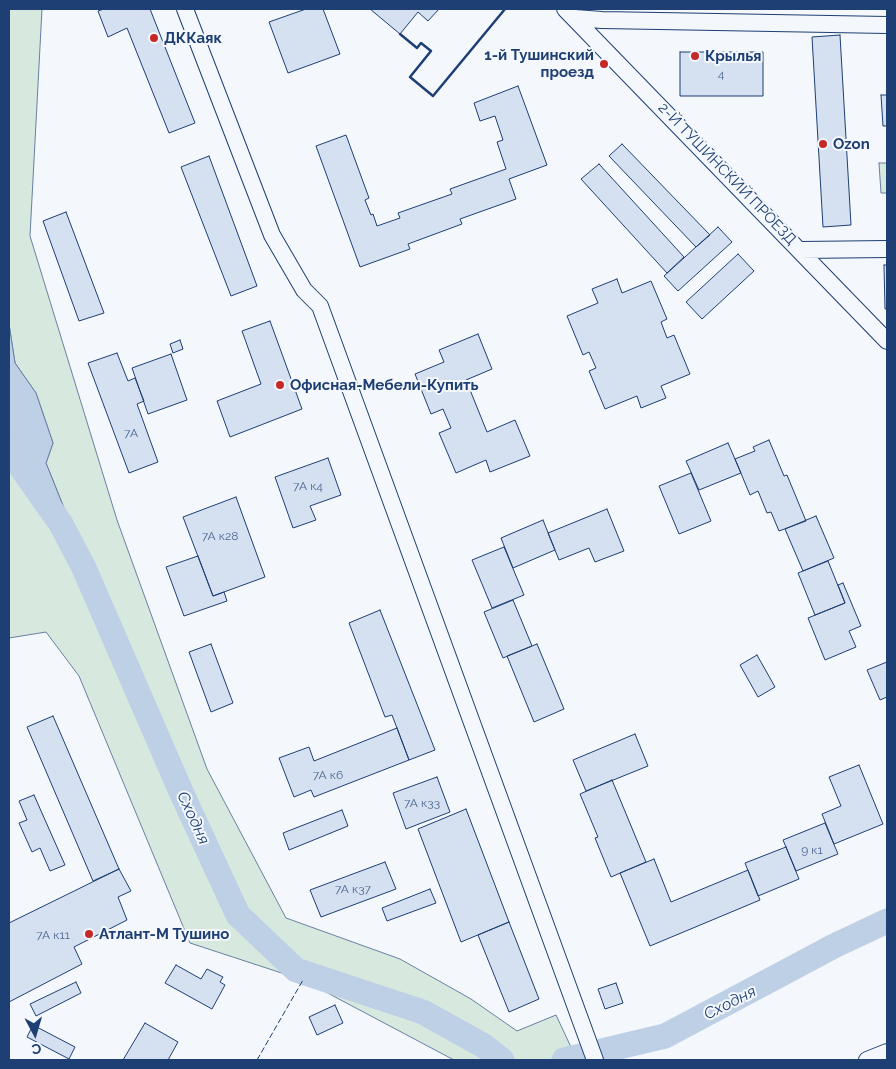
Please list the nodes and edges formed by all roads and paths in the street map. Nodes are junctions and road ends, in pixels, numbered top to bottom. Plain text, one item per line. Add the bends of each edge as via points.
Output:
1 (185, 9) edge
2 (570, 13) edge
3 (887, 25) edge
4 (887, 249) edge
5 (801, 250) junction
6 (887, 341) edge
7 (887, 1052) edge
8 (595, 1060) edge
9 (868, 1060) edge

1 - 8 street via 272,235 304,290 320,306
2 - 3 street via 602,20
2 - 5 street, 2-Й ТУШИНСКИЙ ПРОЕЗД
4 - 5 street
5 - 6 street, 2-Й ТУШИНСКИЙ ПРОЕЗД
7 - 9 street

